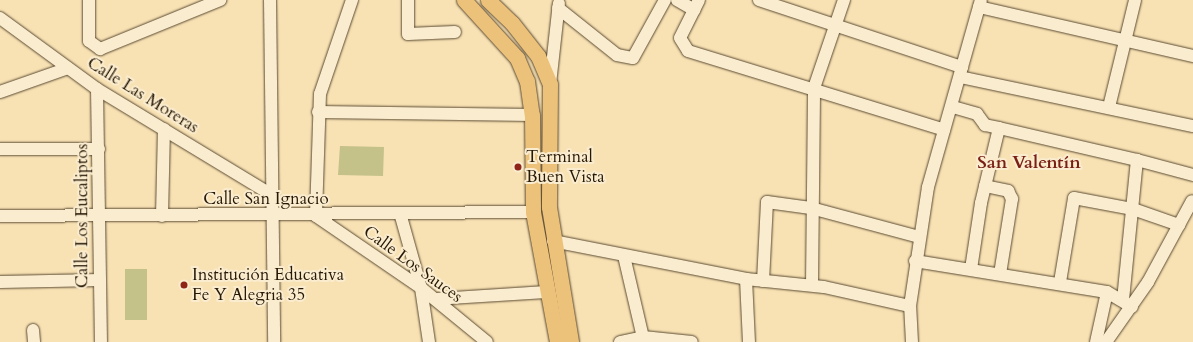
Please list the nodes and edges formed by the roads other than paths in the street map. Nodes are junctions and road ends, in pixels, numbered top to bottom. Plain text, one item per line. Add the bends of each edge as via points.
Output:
1 (89, 0) edge
2 (220, 0) edge
3 (270, 0) edge
4 (352, 0) edge
5 (408, 0) edge
6 (464, 0) edge
7 (488, 0) edge
8 (665, 0) edge
9 (677, 0) edge
10 (759, 0) edge
11 (844, 0) edge
12 (1135, 0) edge
13 (981, 2) edge
14 (559, 4) edge
15 (697, 5) edge
16 (0, 18) edge
17 (835, 26) junction
18 (455, 32) dead end
19 (1126, 39) junction
20 (1193, 56) edge
21 (68, 68) junction
22 (961, 72) junction
23 (550, 84) junction
24 (814, 88) junction
25 (98, 89) junction
26 (0, 92) edge
27 (953, 107) junction
28 (1109, 107) junction
29 (318, 112) junction
30 (532, 115) junction
31 (1193, 126) edge
32 (999, 128) junction
33 (164, 129) junction
34 (944, 130) junction
35 (0, 149) edge
36 (99, 149) junction
37 (1137, 160) junction
38 (1193, 175) edge
39 (985, 186) junction
40 (272, 195) junction
41 (1192, 201) dead end
42 (811, 208) junction
43 (1133, 209) junction
44 (533, 212) junction
45 (400, 213) junction
46 (0, 216) edge
47 (100, 216) junction
48 (162, 216) junction
49 (273, 216) junction
50 (316, 216) junction
51 (1179, 225) junction
52 (920, 237) junction
53 (553, 241) junction
54 (624, 256) junction
55 (915, 261) junction
56 (971, 270) junction
57 (1000, 274) junction
58 (746, 279) junction
59 (100, 280) junction
60 (763, 281) junction
61 (0, 282) edge
62 (1060, 282) junction
63 (812, 285) junction
64 (421, 288) junction
65 (548, 292) junction
66 (1108, 292) junction
67 (436, 299) junction
68 (1127, 303) junction
69 (910, 306) junction
70 (644, 340) edge
71 (101, 342) edge
72 (274, 342) edge
73 (429, 342) edge
74 (487, 342) edge
75 (557, 342) edge
76 (571, 342) edge
77 (620, 342) edge
78 (692, 342) edge
79 (749, 342) edge
80 (912, 342) edge
81 (1096, 342) edge
82 (1106, 342) edge

1 - 2 street via 89,41 100,49
3 - 40 street
4 - 29 street via 326,74
5 - 18 street via 408,34
6 - 30 main road via 517,58 527,81
7 - 23 main road via 512,23 538,56
8 - 14 street via 633,58 617,55
9 - 15 street
10 - 17 street
11 - 17 street
12 - 19 street
13 - 19 street
13 - 22 street
14 - 23 street
15 - 24 street via 680,38 688,51
16 - 21 street, Calle Las Moreras
17 - 22 street
17 - 24 street
19 - 20 street
19 - 28 street
21 - 25 street, Calle Las Moreras
21 - 26 street
22 - 27 street
22 - 28 street
23 - 53 main road via 549,207
24 - 34 street
24 - 42 street
25 - 33 street, Calle Las Moreras
25 - 36 street, Calle Los Eucaliptos
27 - 32 street via 977,114 985,125
27 - 34 street
28 - 31 street
29 - 30 street
29 - 50 street
30 - 44 main road
32 - 37 street
32 - 39 street
33 - 40 street, Calle Las Moreras
33 - 48 street
34 - 52 street via 928,187
35 - 36 street
36 - 47 street, Calle Los Eucaliptos
37 - 38 street
37 - 43 street
39 - 56 street
39 - 57 street via 1008,191 1012,199
40 - 49 street
41 - 51 street
42 - 52 street
42 - 60 street via 767,202
42 - 63 street
43 - 51 street
43 - 62 street via 1074,198
43 - 68 street
44 - 45 street, Calle San Ignacio
44 - 65 main road
45 - 50 street, Calle San Ignacio
45 - 64 street
46 - 47 street, Calle San Ignacio
47 - 48 street, Calle San Ignacio
47 - 59 street, Calle Los Eucaliptos
48 - 49 street, Calle San Ignacio
49 - 50 street, Calle San Ignacio
49 - 72 street
50 - 64 street, Calle Los Sauces
51 - 68 street
52 - 55 street
53 - 54 street
53 - 76 main road
54 - 58 street
54 - 70 street
55 - 56 street
55 - 69 street
56 - 57 street
57 - 62 street
58 - 60 street
58 - 79 street
59 - 61 street
59 - 71 street, Calle Los Eucaliptos
60 - 63 street
62 - 66 street
63 - 69 street
64 - 67 street, Calle Los Sauces
64 - 73 street
65 - 67 street
65 - 75 main road
66 - 68 street
66 - 81 street
67 - 74 street, Calle Los Sauces
68 - 82 street
69 - 80 street
70 - 77 street
70 - 78 street

